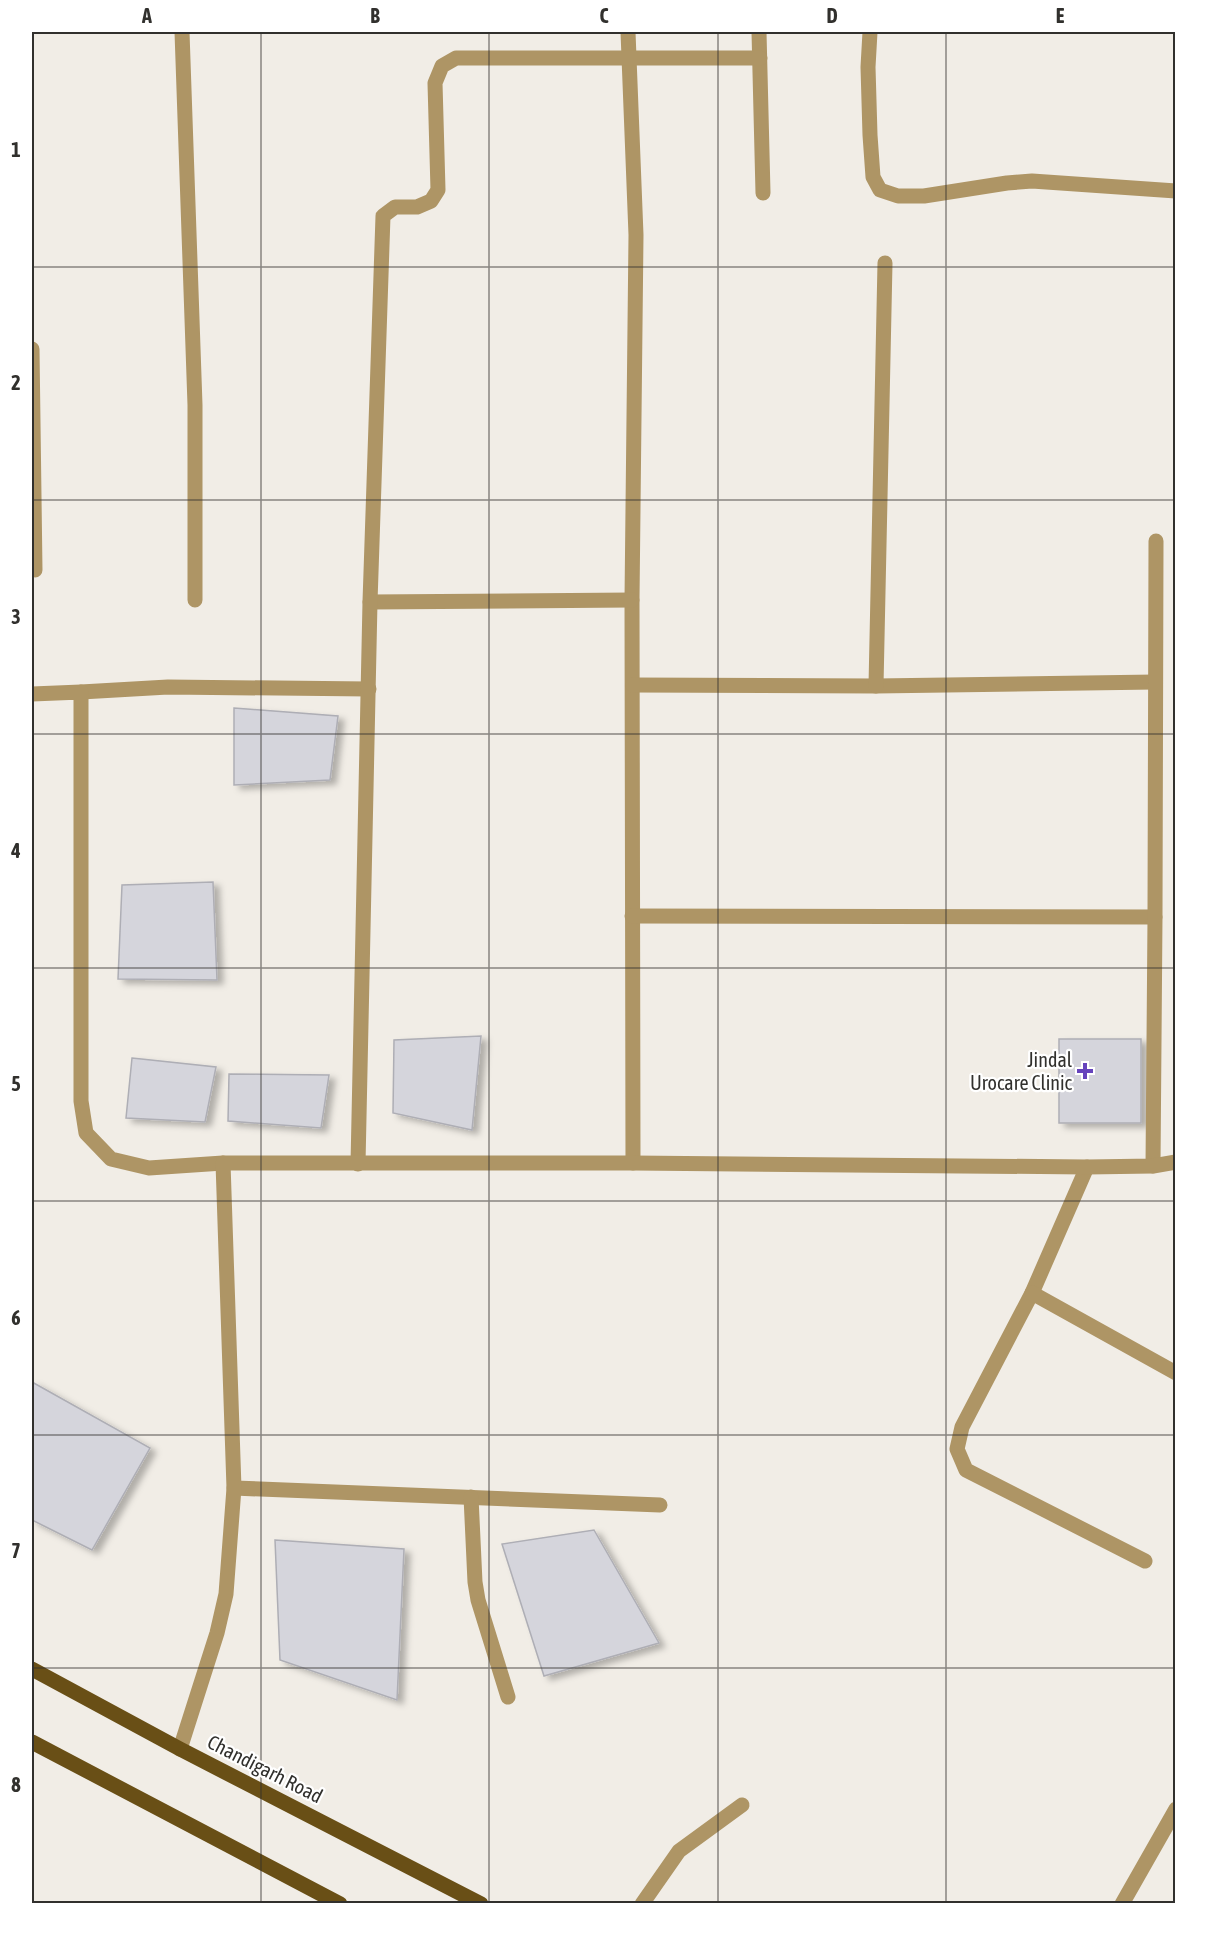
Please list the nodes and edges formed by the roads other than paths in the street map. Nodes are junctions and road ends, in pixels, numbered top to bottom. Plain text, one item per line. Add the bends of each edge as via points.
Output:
1 (182, 32) edge
2 (628, 32) edge
3 (759, 32) edge
4 (870, 32) edge
5 (760, 58) junction
6 (629, 59) junction
7 (1176, 191) edge
8 (763, 193) dead end
9 (885, 263) dead end
10 (32, 349) edge
11 (1156, 541) dead end
12 (35, 570) dead end
13 (195, 600) dead end
14 (632, 600) junction
15 (370, 603) junction
16 (1155, 682) junction
17 (633, 685) junction
18 (876, 686) junction
19 (369, 688) junction
20 (81, 692) junction
21 (32, 694) edge
22 (632, 916) junction
23 (1155, 917) junction
24 (1176, 1162) edge
25 (224, 1163) junction
26 (633, 1163) junction
27 (358, 1164) junction
28 (1153, 1166) junction
29 (1087, 1167) junction
30 (1032, 1293) junction
31 (1176, 1373) edge
32 (234, 1488) junction
33 (471, 1497) junction
34 (660, 1505) dead end
35 (1145, 1561) dead end
36 (32, 1669) edge
37 (508, 1697) dead end
38 (32, 1742) edge
39 (180, 1749) junction
40 (742, 1805) dead end
41 (1176, 1809) edge
42 (340, 1904) edge
43 (481, 1904) edge
44 (642, 1904) edge
45 (1122, 1904) edge

1 - 13 street via 195,405
2 - 6 street
3 - 5 street
4 - 7 street via 870,135 873,177 879,190 898,196 924,196 1032,181
5 - 6 street
5 - 8 street
6 - 14 street via 636,236
6 - 15 street via 456,58 442,66 435,83 438,190 431,201 417,207 395,207 383,216
9 - 18 street
10 - 12 street
11 - 16 street
14 - 15 street
14 - 17 street
15 - 19 street
16 - 18 street
16 - 23 street
17 - 18 street
17 - 22 street
19 - 20 street via 168,687
19 - 27 street
20 - 21 street
20 - 25 street via 81,1101 86,1133 111,1159 149,1168
22 - 23 street
22 - 26 street
23 - 28 street
24 - 28 street
25 - 27 street
25 - 32 street
26 - 27 street
26 - 29 street
28 - 29 street
29 - 30 street
30 - 31 street
30 - 35 street via 962,1427 957,1449 966,1470
32 - 33 street
32 - 39 street via 226,1594
33 - 34 street
33 - 37 street via 477,1591
36 - 39 main road, Chandigarh Road
38 - 42 main road
39 - 43 main road, Chandigarh Road
40 - 44 street via 679,1851
41 - 45 street

